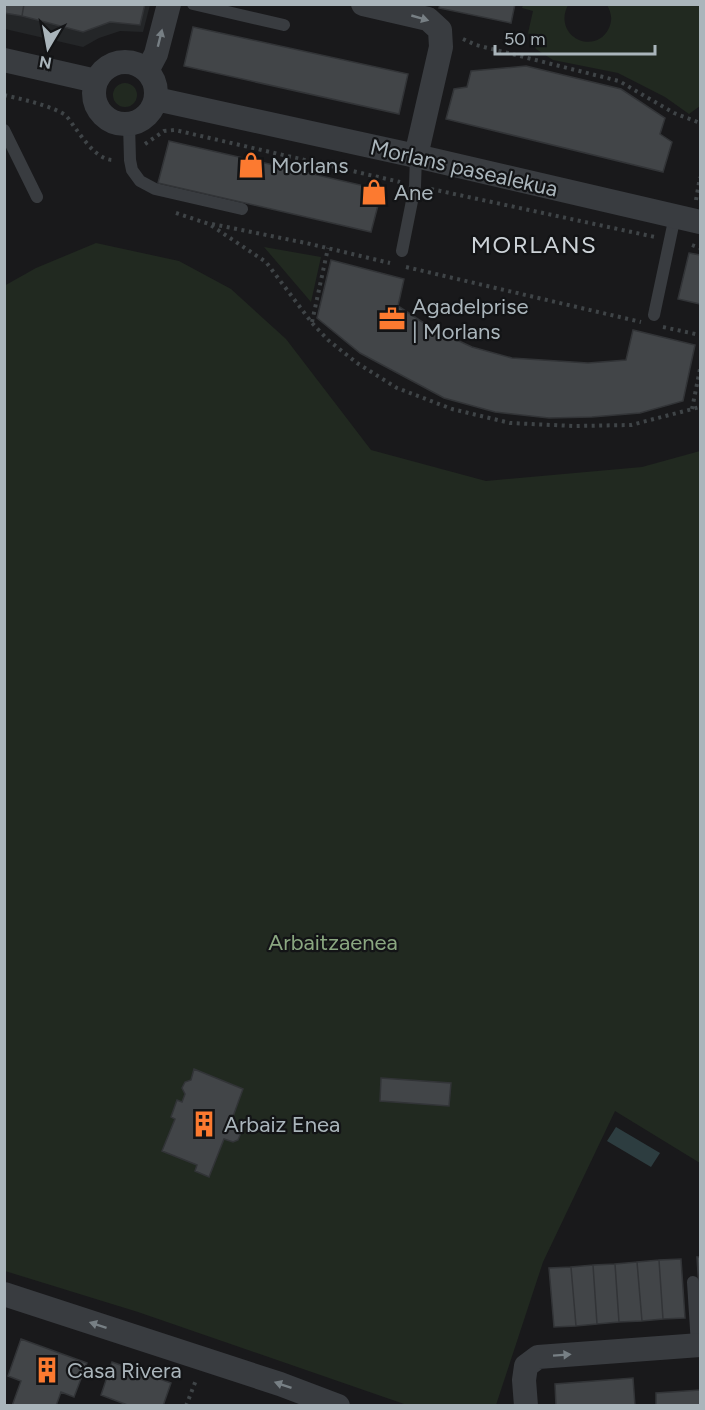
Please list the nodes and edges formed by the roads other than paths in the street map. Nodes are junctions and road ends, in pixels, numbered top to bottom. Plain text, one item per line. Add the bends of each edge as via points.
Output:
1 (169, 4) edge
2 (192, 4) edge
3 (363, 4) edge
4 (284, 25) dead end
5 (4, 60) edge
6 (147, 71) junction
7 (96, 81) junction
8 (156, 99) junction
9 (129, 124) junction
10 (4, 130) edge
11 (416, 156) junction
12 (37, 197) dead end
13 (242, 209) dead end
14 (675, 216) junction
15 (700, 222) edge
16 (402, 251) dead end
17 (653, 321) road end
18 (693, 1282) dead end
19 (4, 1294) edge
20 (699, 1345) edge
21 (338, 1406) edge
22 (526, 1406) edge

6 -> 1 street via 156,54
2 - 4 lane
3 -> 11 street via 428,19 440,30 441,47
5 - 7 street
6 - 7 street via 129,62 118,63
6 - 8 street via 156,88
7 - 9 street via 95,101 102,113 110,120
8 - 9 street via 146,116
8 - 11 street, Morlans pasealekua
9 - 13 lane via 130,160 140,181 155,189
10 - 12 lane
11 - 14 street, Morlans pasealekua
11 - 16 lane via 415,186
14 - 15 street, Morlans pasealekua
14 - 17 lane
18 - 20 lane
21 -> 19 street
22 -> 20 street via 526,1366 537,1357

